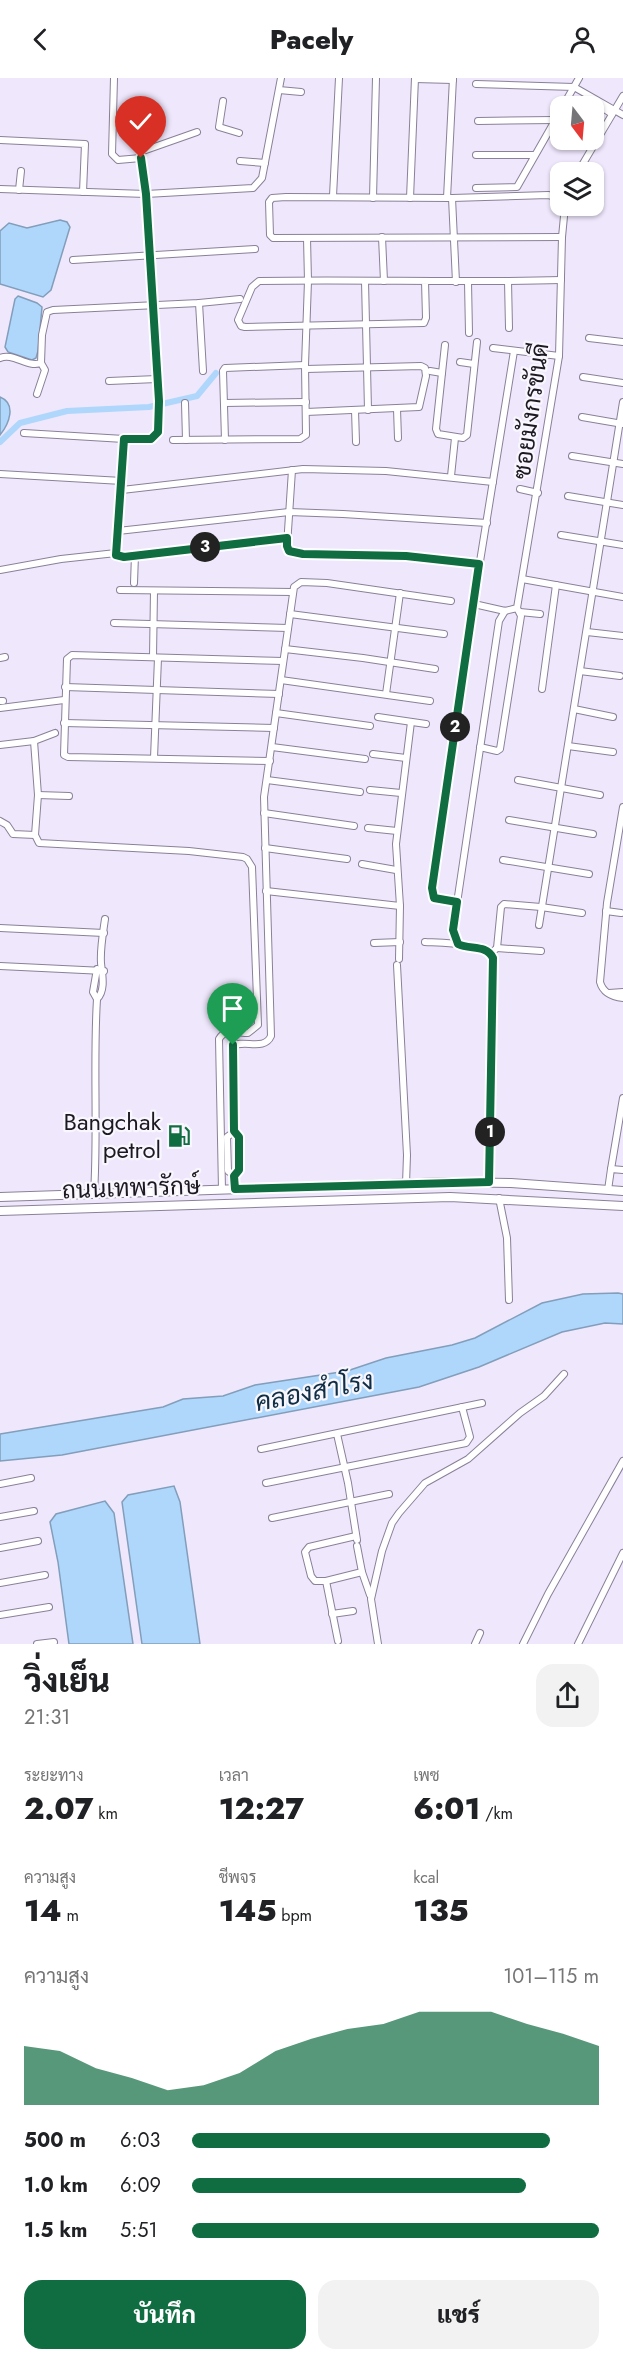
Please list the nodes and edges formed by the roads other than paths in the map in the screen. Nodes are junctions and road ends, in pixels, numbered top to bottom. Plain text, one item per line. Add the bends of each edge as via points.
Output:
1 (114, 78) edge
2 (281, 78) edge
3 (339, 78) edge
4 (376, 78) edge
5 (415, 78) edge
6 (579, 78) edge
7 (453, 79) edge
8 (476, 84) dead end
9 (574, 87) junction
10 (279, 90) junction
11 (301, 92) dead end
12 (569, 96) edge
13 (623, 96) edge
14 (223, 101) dead end
15 (613, 112) junction
16 (623, 115) edge
17 (550, 120) edge
18 (478, 121) dead end
19 (550, 128) edge
20 (197, 132) dead end
21 (239, 133) dead end
22 (0, 140) edge
23 (476, 155) dead end
24 (534, 155) junction
25 (141, 158) junction
26 (240, 161) dead end
27 (584, 162) edge
28 (265, 163) junction
29 (21, 171) dead end
30 (476, 188) dead end
31 (0, 189) edge
32 (19, 189) junction
33 (83, 192) junction
34 (146, 194) junction
35 (333, 196) junction
36 (550, 196) edge
37 (374, 198) junction
38 (410, 198) junction
39 (450, 198) junction
40 (564, 216) edge
41 (382, 237) junction
42 (562, 237) junction
43 (306, 238) junction
44 (453, 238) junction
45 (255, 249) dead end
46 (150, 254) junction
47 (73, 260) dead end
48 (561, 279) junction
49 (308, 281) junction
50 (364, 281) junction
51 (384, 281) junction
52 (425, 281) junction
53 (508, 281) junction
54 (456, 282) junction
55 (468, 282) junction
56 (240, 299) dead end
57 (199, 303) junction
58 (152, 305) junction
59 (306, 325) junction
60 (364, 325) junction
61 (509, 328) dead end
62 (469, 333) dead end
63 (589, 338) dead end
64 (477, 342) dead end
65 (623, 342) edge
66 (445, 345) dead end
67 (493, 348) dead end
68 (514, 351) junction
69 (559, 356) junction
70 (0, 358) edge
71 (460, 362) dead end
72 (41, 363) junction
73 (474, 364) junction
74 (366, 366) junction
75 (306, 367) junction
76 (203, 370) dead end
77 (430, 371) dead end
78 (442, 373) junction
79 (583, 377) dead end
80 (157, 380) junction
81 (109, 381) dead end
82 (623, 383) edge
83 (37, 394) dead end
84 (306, 402) junction
85 (623, 402) edge
86 (185, 403) dead end
87 (224, 403) junction
88 (397, 409) junction
89 (355, 410) junction
90 (368, 410) junction
91 (306, 411) junction
92 (582, 417) dead end
93 (621, 424) edge
94 (24, 433) dead end
95 (398, 438) dead end
96 (454, 438) junction
97 (124, 439) junction
98 (173, 440) dead end
99 (186, 440) junction
100 (225, 440) junction
101 (356, 442) dead end
102 (572, 456) dead end
103 (614, 462) junction
104 (623, 464) edge
105 (291, 470) junction
106 (0, 474) edge
107 (451, 476) junction
108 (122, 481) junction
109 (493, 482) junction
110 (520, 489) dead end
111 (122, 490) junction
112 (538, 493) junction
113 (568, 496) dead end
114 (607, 502) junction
115 (623, 505) edge
116 (289, 512) junction
117 (487, 523) junction
118 (118, 531) junction
119 (561, 535) dead end
120 (287, 538) junction
121 (601, 541) junction
122 (623, 545) edge
123 (116, 553) junction
124 (135, 555) junction
125 (479, 564) junction
126 (0, 570) edge
127 (522, 579) junction
128 (134, 583) dead end
129 (556, 585) junction
130 (120, 590) dead end
131 (154, 591) junction
132 (593, 591) junction
133 (292, 592) junction
134 (400, 593) junction
135 (623, 597) edge
136 (452, 601) dead end
137 (474, 604) junction
138 (519, 610) junction
139 (505, 611) junction
140 (290, 614) junction
141 (540, 614) dead end
142 (114, 622) dead end
143 (152, 623) junction
144 (288, 628) junction
145 (395, 628) junction
146 (587, 632) junction
147 (444, 634) dead end
148 (623, 636) edge
149 (285, 649) junction
150 (155, 658) junction
151 (283, 661) junction
152 (390, 662) junction
153 (435, 669) dead end
154 (580, 671) junction
155 (620, 676) dead end
156 (281, 680) junction
157 (65, 687) junction
158 (542, 689) dead end
159 (156, 691) junction
160 (279, 694) junction
161 (386, 694) junction
162 (64, 700) junction
163 (430, 700) dead end
164 (0, 708) edge
165 (574, 709) junction
166 (276, 713) junction
167 (378, 717) dead end
168 (613, 717) dead end
169 (411, 722) junction
170 (64, 723) junction
171 (426, 723) dead end
172 (155, 725) junction
173 (370, 726) dead end
174 (274, 728) junction
175 (55, 733) dead end
176 (34, 741) junction
177 (0, 745) edge
178 (568, 746) junction
179 (272, 747) junction
180 (480, 747) junction
181 (613, 752) dead end
182 (373, 754) dead end
183 (154, 758) junction
184 (406, 758) junction
185 (365, 759) dead end
186 (270, 761) junction
187 (267, 780) junction
188 (518, 780) dead end
189 (561, 788) junction
190 (369, 790) dead end
191 (360, 792) dead end
192 (401, 794) junction
193 (38, 795) junction
194 (600, 795) dead end
195 (69, 796) dead end
196 (623, 807) edge
197 (264, 813) junction
198 (509, 820) dead end
199 (0, 821) edge
200 (354, 826) dead end
201 (368, 828) dead end
202 (555, 828) junction
203 (397, 831) junction
204 (593, 834) dead end
205 (35, 835) junction
206 (266, 848) junction
207 (347, 859) dead end
208 (503, 860) dead end
209 (362, 864) dead end
210 (548, 866) junction
211 (396, 870) junction
212 (589, 874) dead end
213 (266, 891) junction
214 (457, 902) junction
215 (400, 906) junction
216 (541, 907) junction
217 (606, 911) junction
218 (582, 913) dead end
219 (621, 913) dead end
220 (105, 919) dead end
221 (539, 925) dead end
222 (0, 928) edge
223 (104, 933) junction
224 (400, 942) junction
225 (425, 942) dead end
226 (374, 943) dead end
227 (458, 944) junction
228 (497, 948) junction
229 (541, 951) dead end
230 (491, 953) junction
231 (0, 966) edge
232 (102, 967) junction
233 (95, 970) junction
234 (623, 992) edge
235 (609, 993) junction
236 (623, 998) edge
237 (97, 999) junction
238 (623, 1098) edge
239 (234, 1131) junction
240 (620, 1143) edge
241 (611, 1169) junction
242 (623, 1170) edge
243 (234, 1176) junction
244 (489, 1182) junction
245 (406, 1184) junction
246 (308, 1186) junction
247 (235, 1189) junction
248 (222, 1190) junction
249 (608, 1190) junction
250 (623, 1191) edge
251 (94, 1194) junction
252 (0, 1197) edge
253 (499, 1198) junction
254 (309, 1201) junction
255 (623, 1206) edge
256 (0, 1211) edge
257 (509, 1300) dead end
258 (564, 1374) dead end
259 (482, 1403) dead end
260 (462, 1407) junction
261 (337, 1434) junction
262 (261, 1449) dead end
263 (623, 1461) edge
264 (345, 1467) junction
265 (31, 1478) dead end
266 (266, 1483) dead end
267 (0, 1484) edge
268 (390, 1494) dead end
269 (351, 1502) junction
270 (34, 1511) dead end
271 (0, 1516) edge
272 (272, 1518) dead end
273 (38, 1541) dead end
274 (357, 1541) junction
275 (0, 1548) edge
276 (623, 1554) edge
277 (362, 1573) junction
278 (45, 1575) dead end
279 (326, 1581) junction
280 (0, 1583) edge
281 (371, 1599) junction
282 (49, 1607) dead end
283 (353, 1611) dead end
284 (332, 1614) junction
285 (0, 1615) edge
286 (480, 1634) dead end
287 (338, 1641) dead end
288 (54, 1642) dead end
289 (37, 1644) edge
290 (378, 1644) edge
291 (475, 1644) edge
292 (523, 1644) edge
293 (578, 1644) edge

1 - 25 street via 112,154 118,160
2 - 10 street
3 - 35 street
4 - 37 street
5 - 7 street
5 - 38 street
6 - 9 street
7 - 39 street
8 - 9 street
9 - 12 street
9 - 15 street
10 - 11 street
10 - 28 street
13 - 15 street
14 - 21 street via 219,127
15 - 16 street
15 - 27 street
17 - 18 street
19 - 24 street
20 - 25 street via 143,151
22 - 33 street via 85,144
23 - 24 street
24 - 30 street via 517,187
25 - 34 street
26 - 28 street
28 - 34 street via 262,178 253,188
29 - 32 street
31 - 32 street
32 - 33 street
33 - 34 street
34 - 46 street
35 - 37 street
35 - 43 street via 270,200 271,238
36 - 39 street
37 - 38 street
38 - 39 street
39 - 44 street
40 - 42 street, ซอยมังกรขันดี
41 - 43 street
41 - 44 street
41 - 51 street
42 - 44 street
42 - 48 street, ซอยมังกรขันดี
43 - 49 street
44 - 54 street
45 - 46 street
46 - 47 street
46 - 58 street
48 - 53 street
48 - 69 street, ซอยมังกรขันดี
49 - 50 street
49 - 59 street
49 - 59 street via 257,281 238,320 245,327
50 - 51 street
50 - 60 street
51 - 52 street
52 - 54 street
52 - 60 street via 424,323
53 - 55 street
53 - 61 street
54 - 55 street
55 - 62 street
56 - 57 street
57 - 58 street
57 - 76 street
58 - 72 street via 47,312
58 - 80 street
59 - 60 street
59 - 75 street
60 - 74 street
63 - 65 street
64 - 73 street
66 - 78 street
67 - 68 street
68 - 69 street
68 - 109 street
69 - 112 street, ซอยมังกรขันดี
70 - 72 street
71 - 73 street
72 - 83 street via 45,370
73 - 96 street via 466,435
74 - 75 street
74 - 88 street via 425,368 419,407
74 - 90 street
75 - 84 street
75 - 87 street via 225,368
77 - 78 street
78 - 96 street via 436,429 438,434
79 - 82 street
80 - 81 street
80 - 97 street via 158,432 151,439
84 - 87 street
84 - 91 street
85 - 93 street
86 - 99 street
87 - 100 street
88 - 90 street
88 - 95 street
89 - 90 street
89 - 91 street
89 - 101 street
91 - 100 street via 307,432 302,438
92 - 93 street
93 - 103 street
94 - 97 street
96 - 107 street
97 - 108 street
98 - 99 street
99 - 100 street
102 - 103 street
103 - 104 street
103 - 114 street
105 - 107 street
105 - 111 street
105 - 116 street
106 - 108 street
107 - 109 street
108 - 111 street
109 - 117 street
110 - 112 street
111 - 118 street
112 - 127 street, ซอยมังกรขันดี
113 - 114 street
114 - 115 street
114 - 121 street
116 - 117 street
116 - 118 street
116 - 120 street
117 - 125 street
118 - 123 street
119 - 121 street
120 - 124 street
120 - 125 street via 289,551 303,554 406,556
121 - 122 street
121 - 132 street
123 - 124 street via 121,557
123 - 126 street
124 - 128 street
125 - 137 street
127 - 129 street
127 - 138 street, ซอยมังกรขันดี
129 - 132 street
129 - 158 street
130 - 131 street
131 - 133 street
131 - 143 street
132 - 135 street
132 - 146 street
133 - 134 street via 296,584 307,582
133 - 140 street
134 - 136 street
134 - 145 street
137 - 139 street
137 - 214 street via 432,888 434,898
138 - 139 street
138 - 141 street
138 - 180 street, ซอยมังกรขันดี via 500,749
139 - 180 street via 499,621
140 - 144 street
140 - 145 street
142 - 143 street
143 - 144 street
143 - 150 street
144 - 149 street
145 - 147 street
145 - 152 street
146 - 148 street
146 - 154 street
149 - 151 street
149 - 152 street
150 - 151 street
150 - 157 street via 68,656
150 - 159 street
151 - 156 street
152 - 153 street
152 - 161 street
154 - 155 street
154 - 165 street
156 - 160 street
156 - 161 street
157 - 159 street
157 - 162 street
159 - 160 street
159 - 172 street
160 - 166 street
161 - 163 street
162 - 164 street
162 - 170 street
165 - 168 street
165 - 178 street
166 - 173 street
166 - 174 street
167 - 169 street
169 - 171 street
169 - 184 street
170 - 172 street
170 - 183 street via 63,753 68,757
172 - 174 street
172 - 183 street
174 - 179 street
175 - 176 street
176 - 177 street
176 - 193 street
178 - 181 street
178 - 189 street
179 - 185 street
179 - 186 street
180 - 214 street
182 - 184 street
183 - 186 street
184 - 192 street
186 - 187 street
187 - 191 street
187 - 197 street
188 - 189 street
189 - 194 street
189 - 202 street
190 - 192 street
192 - 203 street
193 - 195 street
193 - 205 street
196 - 217 street
197 - 200 street
197 - 206 street
198 - 202 street
199 - 205 street via 13,834
201 - 203 street
202 - 204 street
202 - 210 street
203 - 211 street
205 - 248 street via 39,843 50,845 206,852 237,855 250,862 258,1025 248,1033 231,1031 219,1039
206 - 207 street
206 - 213 street
208 - 210 street
209 - 211 street
210 - 212 street
210 - 216 street
211 - 215 street
213 - 215 street
213 - 239 street via 271,1036 264,1043 233,1045
214 - 227 street via 453,930
215 - 224 street
216 - 218 street
216 - 221 street
216 - 228 street via 504,904
217 - 219 street
217 - 235 street via 600,982
220 - 223 street
222 - 223 street
223 - 232 street
224 - 226 street
224 - 245 street
225 - 227 street
227 - 230 street
228 - 229 street
228 - 230 street
230 - 244 street
231 - 233 street
232 - 233 street
232 - 237 street
233 - 237 street via 93,992
234 - 235 street
235 - 236 street
237 - 251 street
238 - 240 street
239 - 243 street via 239,1137 239,1170
239 - 243 street via 228,1137 228,1171
240 - 241 street
241 - 242 street
241 - 249 street
243 - 247 street
244 - 245 main road, ถนนเทพารักษ์
244 - 249 main road, ถนนเทพารักษ์
245 - 246 main road, ถนนเทพารักษ์
246 - 247 main road, ถนนเทพารักษ์
246 - 254 main road
247 - 248 main road, ถนนเทพารักษ์
248 - 251 main road, ถนนเทพารักษ์
249 - 250 main road, ถนนเทพารักษ์
251 - 252 main road, ถนนเทพารักษ์
253 - 254 main road, ถนนเทพารักษ์
253 - 255 main road, ถนนเทพารักษ์
253 - 257 street via 507,1238
254 - 256 main road, ถนนเทพารักษ์
258 - 281 street via 544,1396 468,1460 418,1490 387,1534
259 - 260 street
260 - 261 street
260 - 264 street via 470,1437 466,1443
261 - 262 street
261 - 264 street
263 - 292 street
264 - 266 street
264 - 269 street
265 - 267 street
268 - 269 street
269 - 272 street
269 - 274 street
270 - 271 street
273 - 275 street
274 - 277 street
274 - 279 street via 305,1550 311,1576 315,1581
276 - 293 street
277 - 279 street
277 - 281 street
278 - 280 street
279 - 284 street
281 - 290 street
282 - 285 street
283 - 284 street
284 - 287 street
286 - 291 street
288 - 289 street

